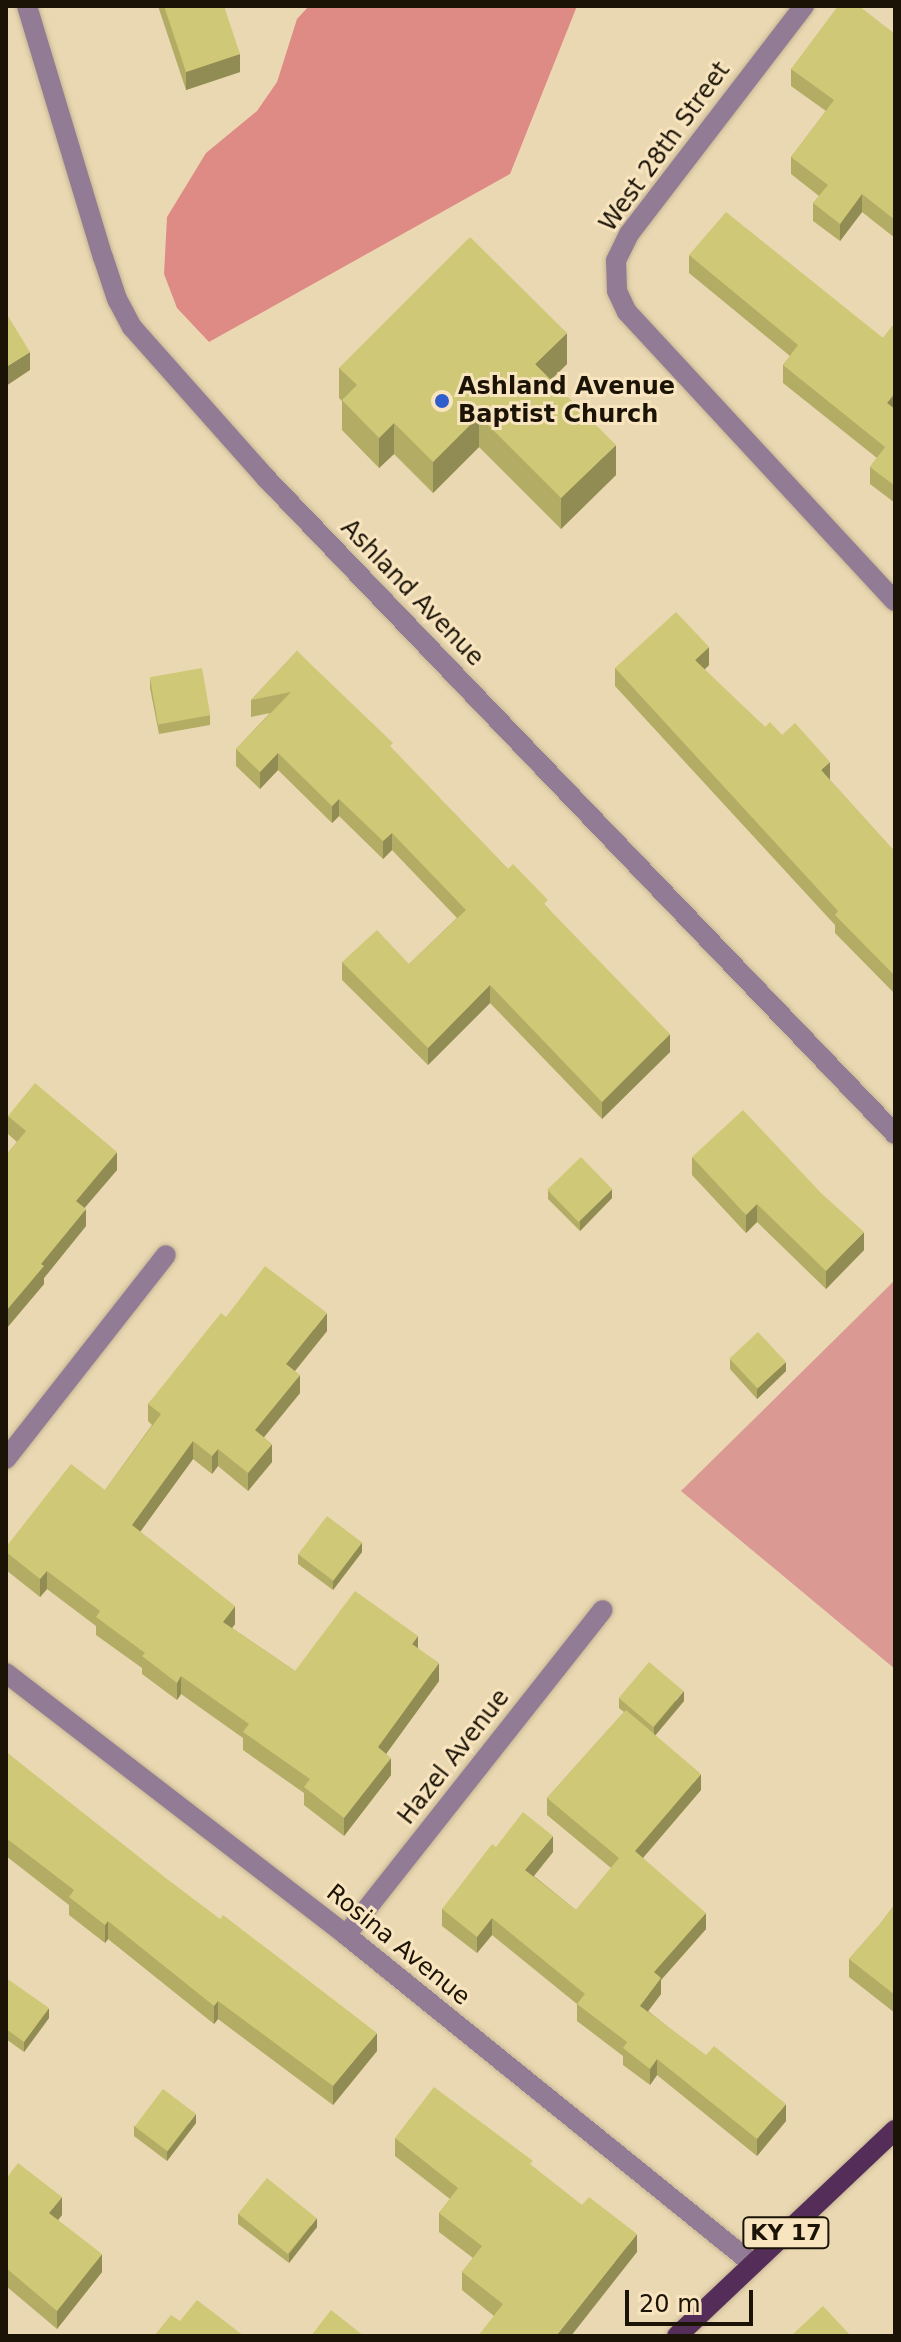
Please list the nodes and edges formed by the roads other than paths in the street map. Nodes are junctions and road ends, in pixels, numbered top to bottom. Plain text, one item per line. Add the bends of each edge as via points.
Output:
1 (27, 6) edge
2 (804, 6) edge
3 (895, 601) edge
4 (895, 1134) edge
5 (166, 1255) dead end
6 (6, 1459) edge
7 (603, 1610) dead end
8 (6, 1673) edge
9 (346, 1935) junction
10 (895, 2130) edge
11 (753, 2264) junction
12 (677, 2336) edge

1 - 4 street, Ashland Avenue via 103,257 132,327 275,488
2 - 3 street, West 28th Street via 629,234 616,261 617,291 627,312
5 - 6 street
7 - 9 street, Hazel Avenue
8 - 9 street, Rosina Avenue
9 - 11 street, Rosina Avenue
10 - 11 main road, KY 17
11 - 12 main road, KY 17

